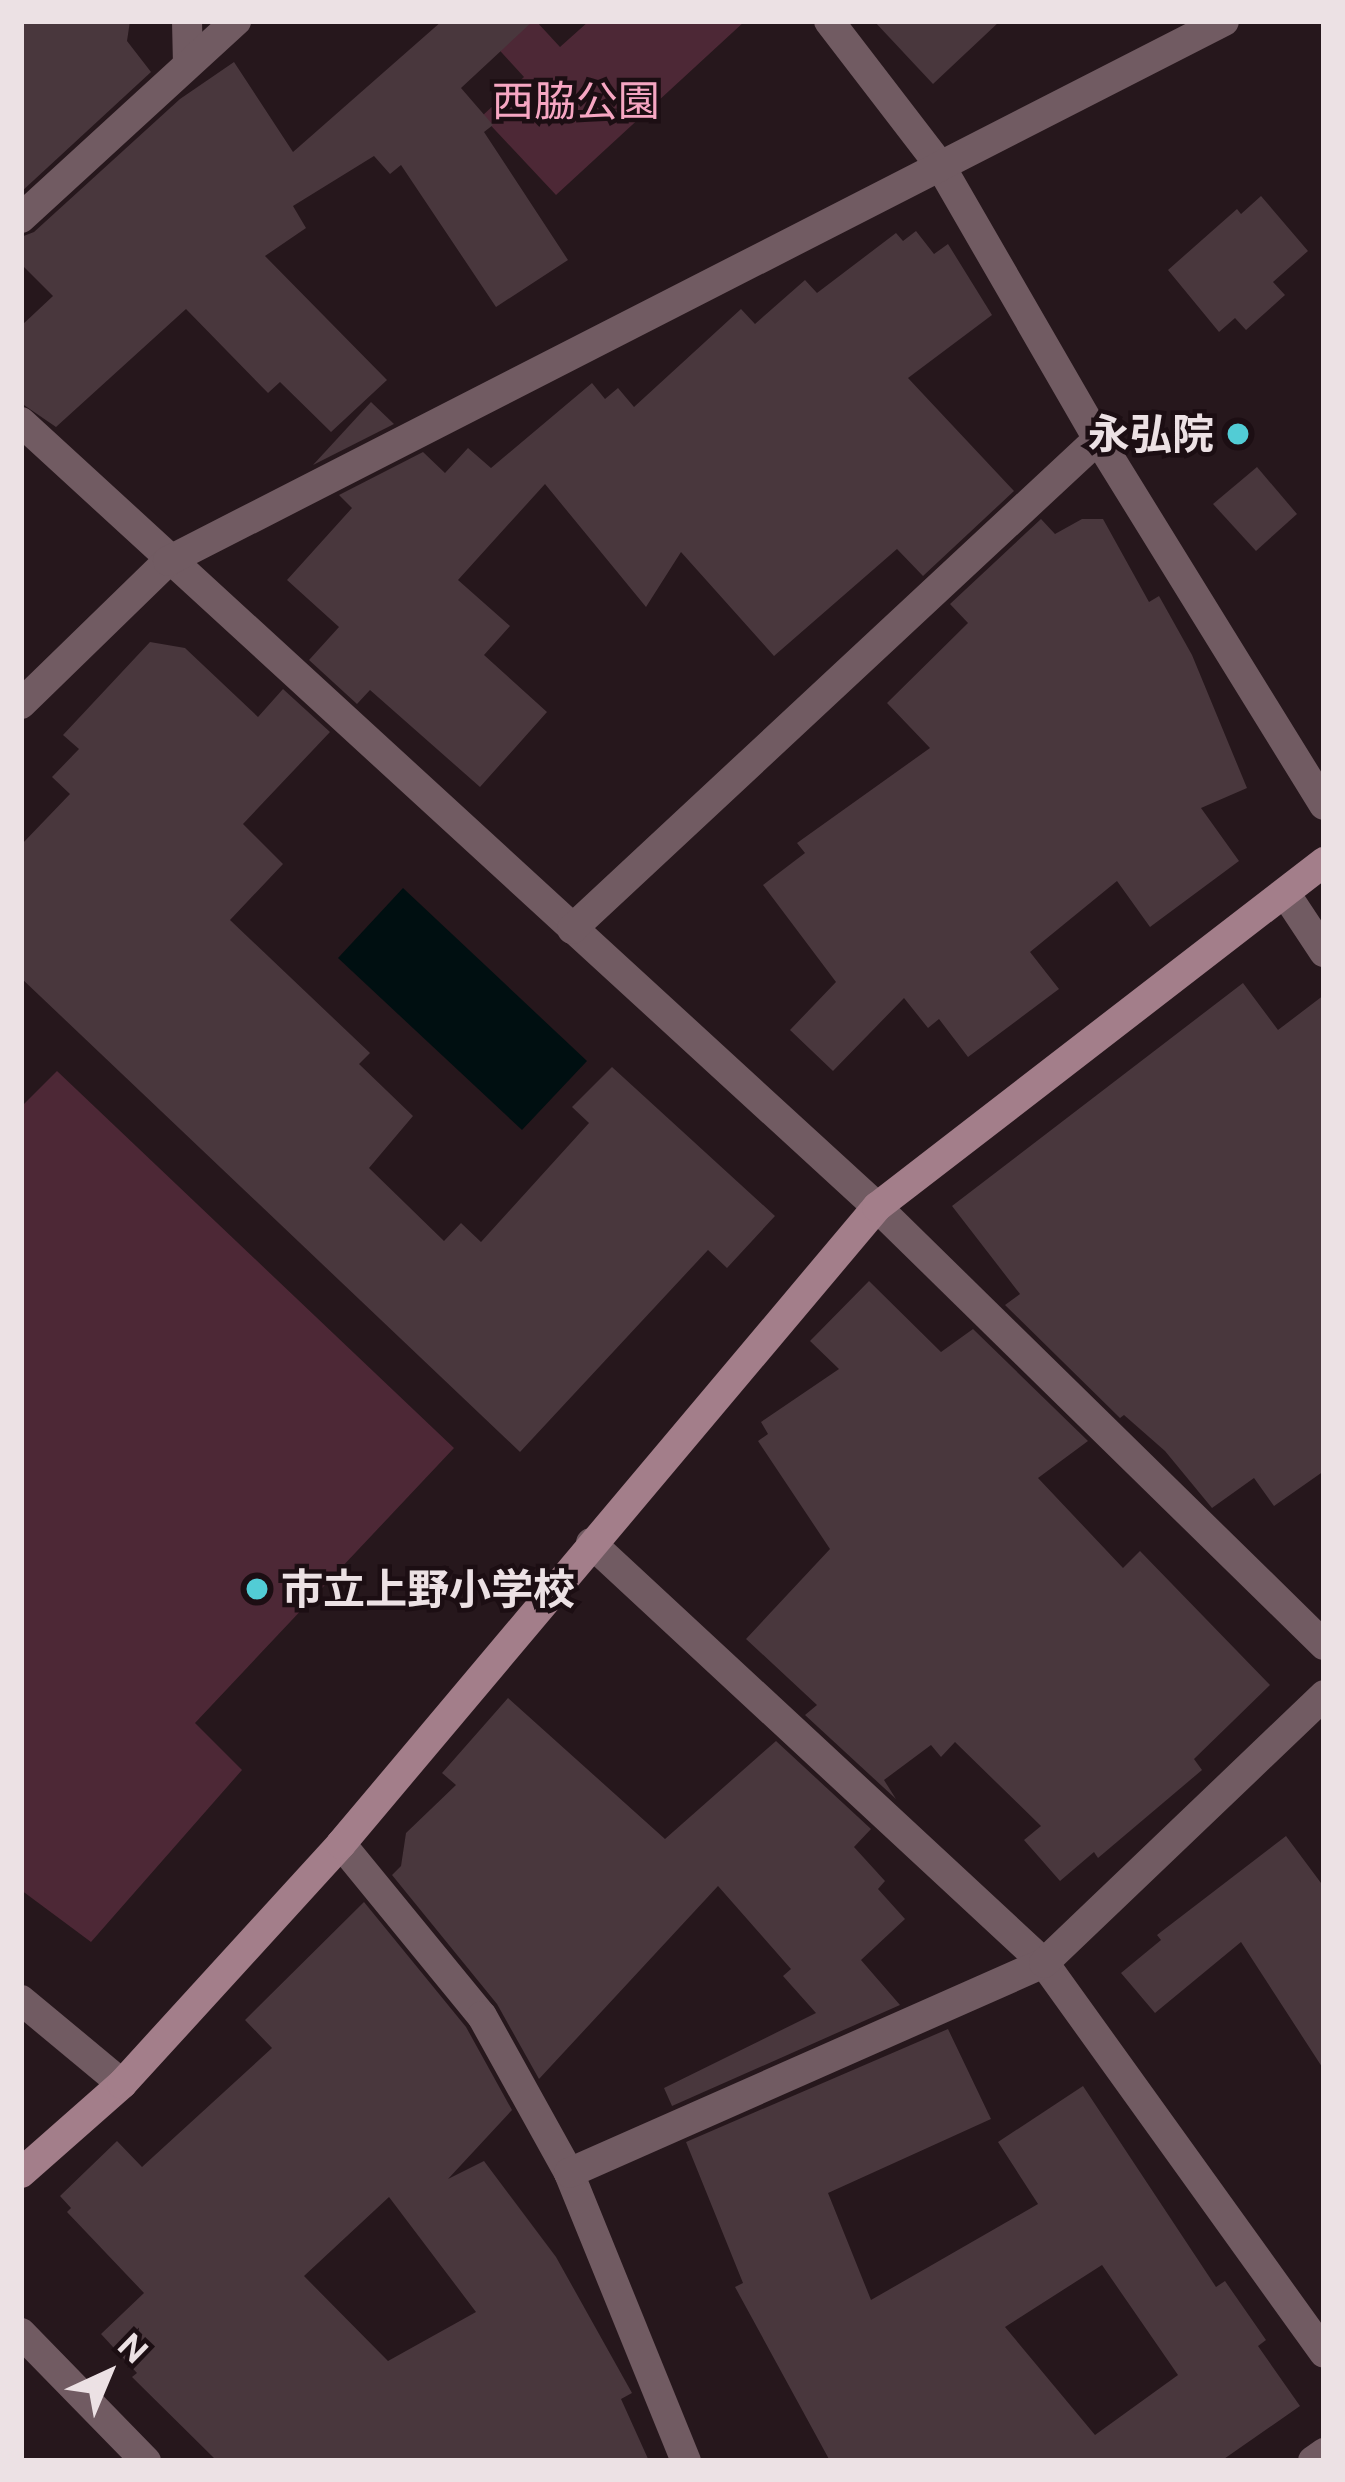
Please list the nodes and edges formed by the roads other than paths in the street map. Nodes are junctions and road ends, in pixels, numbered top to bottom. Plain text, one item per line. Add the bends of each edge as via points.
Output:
1 (187, 21) edge
2 (236, 21) edge
3 (829, 21) edge
4 (1224, 21) edge
5 (188, 64) junction
6 (940, 167) junction
7 (21, 218) edge
8 (21, 422) edge
9 (1098, 439) junction
10 (168, 561) junction
11 (21, 704) edge
12 (1324, 805) edge
13 (1324, 862) edge
14 (1286, 893) junction
15 (572, 929) junction
16 (1324, 952) edge
17 (877, 1207) junction
18 (591, 1543) junction
19 (1324, 1646) edge
20 (1324, 1695) edge
21 (341, 1844) junction
22 (1044, 1964) junction
23 (21, 2000) edge
24 (122, 2084) junction
25 (21, 2173) edge
26 (569, 2174) junction
27 (21, 2333) edge
28 (1324, 2353) edge
29 (1324, 2453) edge
30 (146, 2461) edge
31 (686, 2461) edge
32 (1312, 2461) edge

1 - 5 street
2 - 5 street
3 - 6 street
4 - 6 street
5 - 7 street
6 - 9 street
6 - 10 street
8 - 10 street
9 - 12 street
9 - 15 street
10 - 11 street
10 - 15 street
13 - 14 street
14 - 16 street
14 - 17 street
15 - 17 street
17 - 18 street
17 - 19 street
18 - 21 street
18 - 22 street
20 - 22 street
21 - 24 street
21 - 26 street via 482,2016
22 - 26 street
22 - 28 street
23 - 24 street
24 - 25 street
26 - 31 street
27 - 30 street
29 - 32 street

